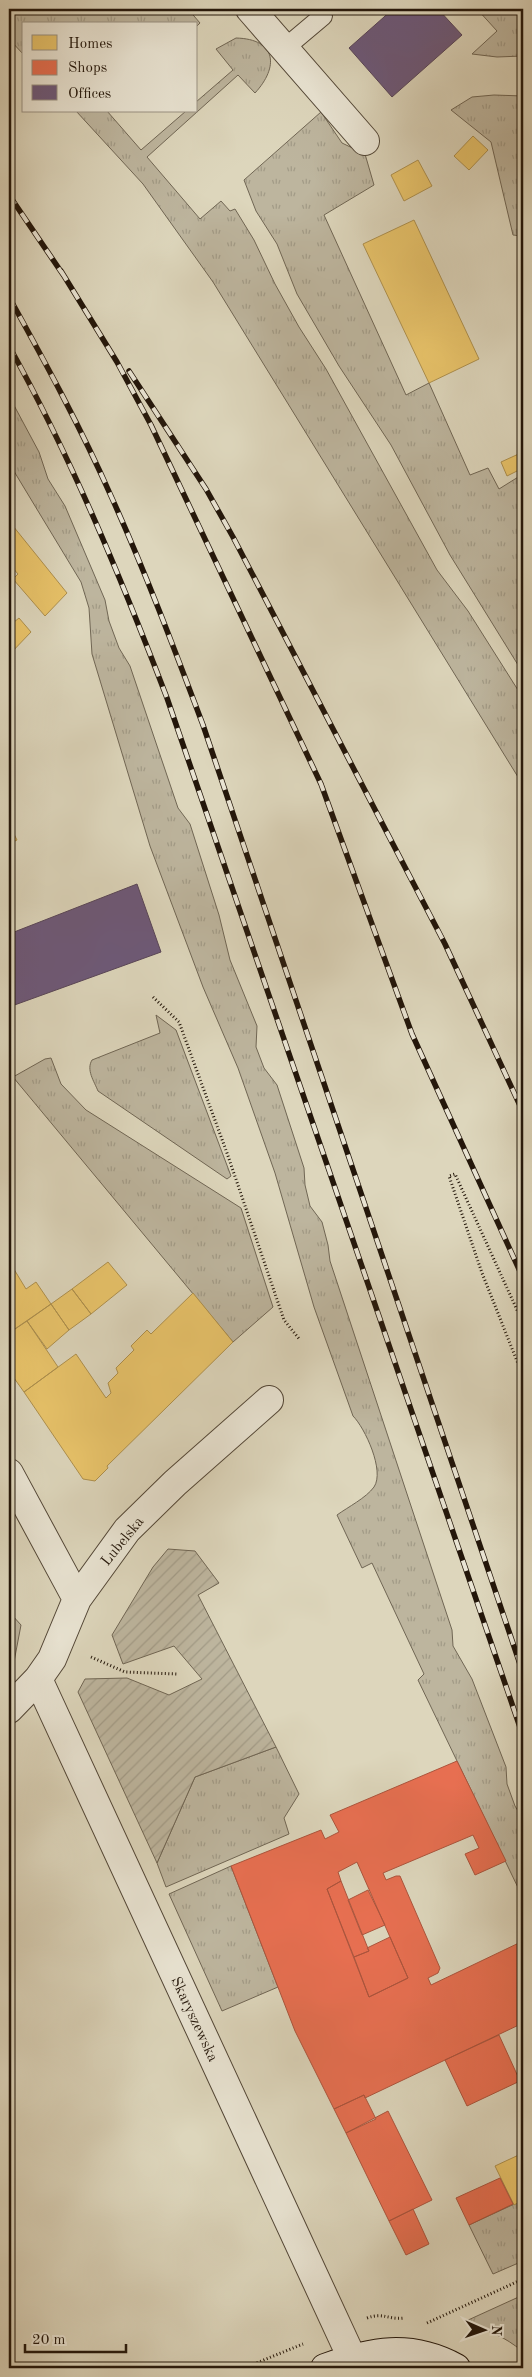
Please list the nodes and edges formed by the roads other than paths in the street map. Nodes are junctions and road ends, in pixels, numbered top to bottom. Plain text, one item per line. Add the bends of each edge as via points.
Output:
1 (250, 9) edge
2 (323, 16) dead end
3 (285, 48) junction
4 (365, 141) dead end
5 (269, 1400) dead end
6 (9, 1473) edge
7 (77, 1599) junction
8 (38, 1680) junction
9 (9, 1709) edge
10 (362, 2363) edge
11 (326, 2368) edge
12 (456, 2368) edge

1 - 3 street
2 - 3 lane
3 - 4 street
5 - 7 street, Lubelska via 127,1530
6 - 7 street
7 - 8 street, Lubelska via 52,1658
8 - 9 street, Lubelska
8 - 10 street, Skaryszewska via 277,2198
10 - 11 street
10 - 12 street via 379,2352 398,2352 418,2354

